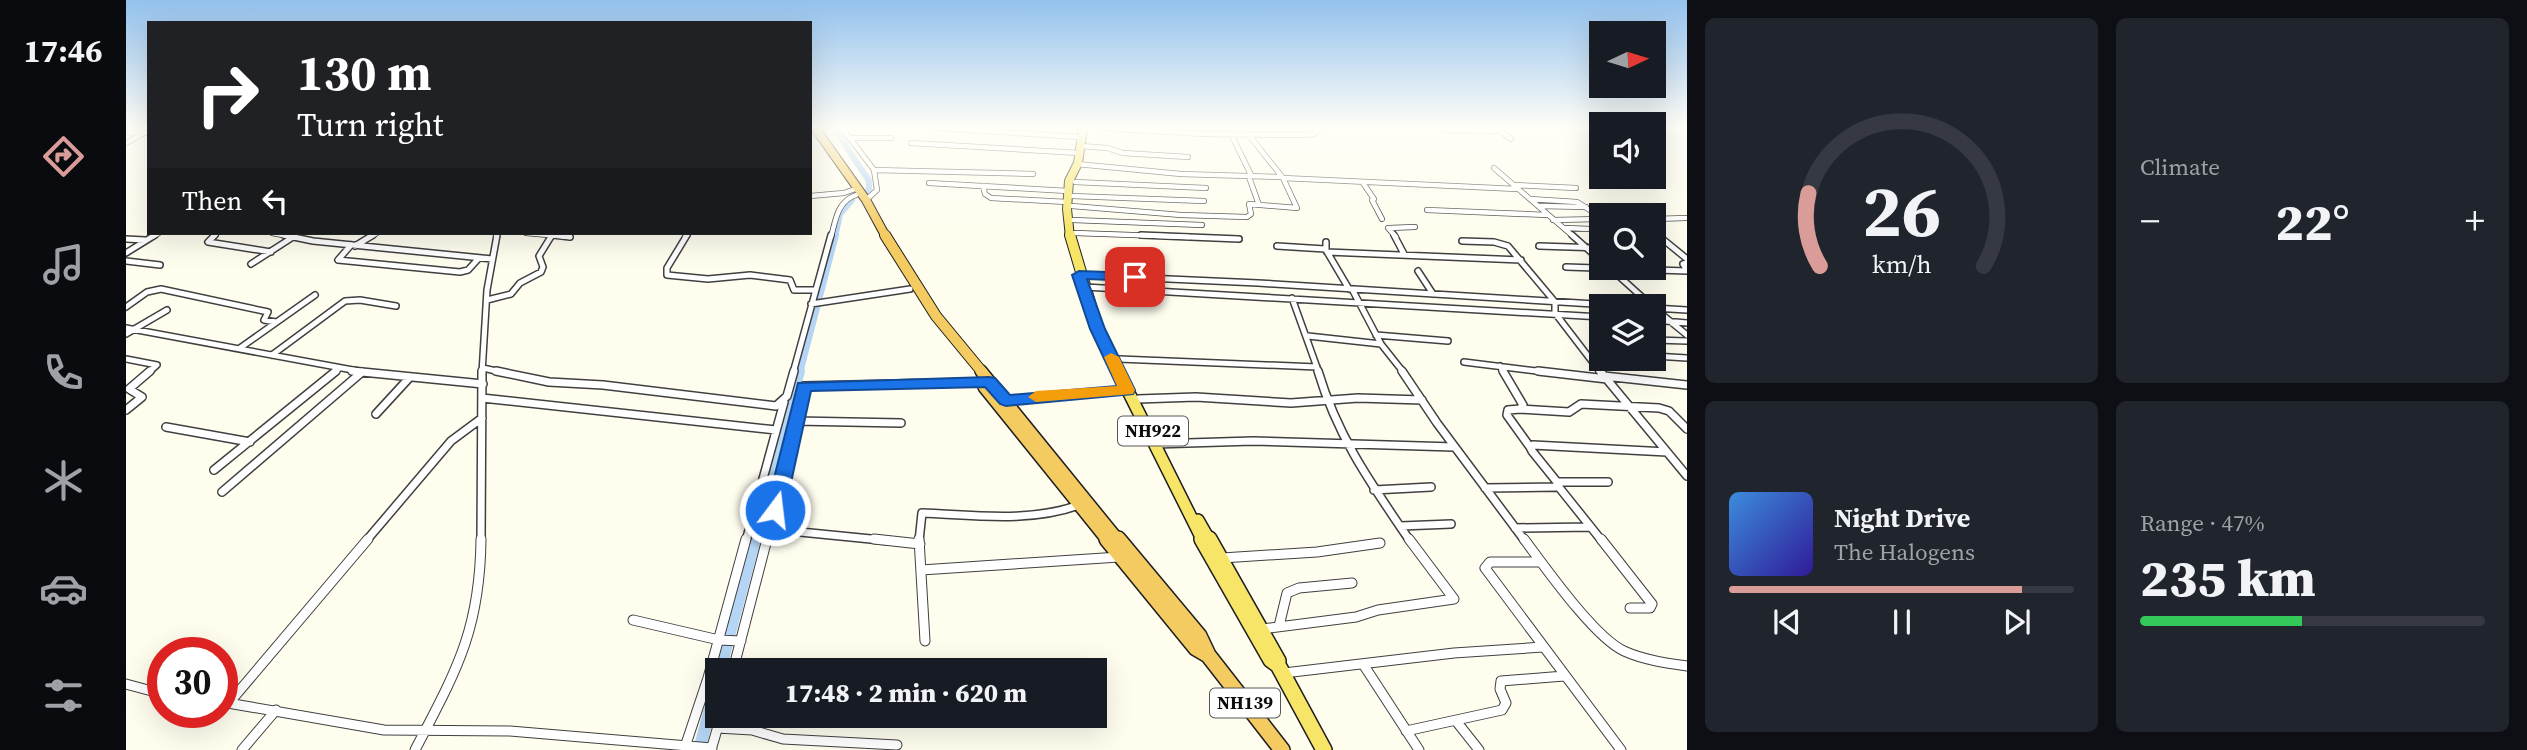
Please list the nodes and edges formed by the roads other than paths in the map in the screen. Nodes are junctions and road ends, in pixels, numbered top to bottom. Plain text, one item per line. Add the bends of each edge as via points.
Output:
1 (836, 163) edge
2 (869, 163) edge
3 (1245, 163) edge
4 (1270, 163) edge
5 (1077, 164) joint
6 (1494, 168) dead end
7 (874, 170) junction
8 (1033, 174) dead end
9 (1249, 177) junction
10 (1282, 178) junction
11 (929, 183) dead end
12 (1363, 183) junction
13 (983, 186) junction
14 (1515, 187) junction
15 (1206, 188) dead end
16 (1576, 188) dead end
17 (1071, 192) junction
18 (858, 193) junction
19 (812, 196) edge
20 (1528, 199) junction
21 (1203, 201) dead end
22 (1259, 205) junction
23 (1536, 206) junction
24 (1587, 207) joint
25 (1427, 210) dead end
26 (1547, 215) junction
27 (1589, 218) edge
28 (1685, 218) edge
29 (1382, 219) dead end
30 (1666, 219) edge
31 (1073, 220) junction
32 (1553, 220) junction
33 (1202, 225) dead end
34 (1415, 227) dead end
35 (1563, 228) junction
36 (1589, 229) edge
37 (1075, 233) junction
38 (156, 235) edge
39 (216, 235) edge
40 (282, 235) edge
41 (372, 235) edge
42 (497, 235) edge
43 (552, 235) edge
44 (559, 235) edge
45 (687, 235) edge
46 (293, 237) junction
47 (570, 237) dead end
48 (126, 239) edge
49 (1239, 239) dead end
50 (147, 240) junction
51 (1462, 241) dead end
52 (1666, 243) edge
53 (353, 246) junction
54 (1277, 246) dead end
55 (1539, 246) dead end
56 (1326, 248) junction
57 (1587, 248) joint
58 (271, 251) junction
59 (126, 253) edge
60 (1404, 254) junction
61 (479, 258) junction
62 (492, 259) junction
63 (1521, 260) junction
64 (126, 261) edge
65 (1687, 261) edge
66 (251, 264) dead end
67 (160, 265) dead end
68 (1566, 267) dead end
69 (1589, 268) edge
70 (1666, 270) edge
71 (1418, 271) dead end
72 (1687, 271) edge
73 (1623, 280) edge
74 (1084, 281) junction
75 (909, 289) junction
76 (1350, 289) junction
77 (815, 290) junction
78 (1433, 293) junction
79 (1639, 294) edge
80 (315, 295) dead end
81 (1292, 298) junction
82 (487, 300) junction
83 (1359, 302) junction
84 (1555, 302) junction
85 (923, 303) junction
86 (814, 304) junction
87 (1589, 304) edge
88 (396, 306) dead end
89 (126, 307) edge
90 (1666, 308) edge
91 (167, 310) dead end
92 (1687, 310) edge
93 (1555, 313) junction
94 (1589, 316) edge
95 (1666, 318) edge
96 (1666, 321) edge
97 (1670, 321) junction
98 (276, 323) junction
99 (1687, 323) edge
100 (130, 329) edge
101 (126, 334) edge
102 (1376, 335) junction
103 (1687, 335) edge
104 (1308, 336) junction
105 (1666, 340) edge
106 (1448, 341) dead end
107 (1687, 341) edge
108 (1381, 344) junction
109 (239, 349) junction
110 (272, 355) junction
111 (1666, 357) edge
112 (1687, 358) edge
113 (126, 359) edge
114 (1119, 359) junction
115 (1464, 362) dead end
116 (1500, 366) junction
117 (1317, 367) junction
118 (339, 368) junction
119 (483, 368) junction
120 (362, 372) junction
121 (410, 377) junction
122 (1605, 377) junction
123 (984, 382) junction
124 (483, 384) junction
125 (1687, 385) edge
126 (789, 386) junction
127 (804, 386) junction
128 (1127, 390) junction
129 (482, 398) junction
130 (1138, 399) junction
131 (784, 400) junction
132 (1327, 400) junction
133 (1422, 400) junction
134 (1006, 401) junction
135 (1627, 406) junction
136 (1520, 409) junction
137 (126, 410) edge
138 (376, 414) dead end
139 (482, 418) junction
140 (796, 421) junction
141 (901, 423) dead end
142 (166, 427) dead end
143 (1687, 429) edge
144 (776, 430) junction
145 (250, 442) junction
146 (1346, 442) junction
147 (1156, 444) junction
148 (1454, 447) junction
149 (1530, 447) junction
150 (1667, 453) junction
151 (214, 470) dead end
152 (1687, 476) edge
153 (1608, 482) dead end
154 (1558, 484) junction
155 (1430, 487) dead end
156 (1485, 488) junction
157 (1374, 490) junction
158 (222, 492) dead end
159 (1079, 505) junction
160 (1451, 524) dead end
161 (1401, 526) junction
162 (1590, 527) junction
163 (1515, 528) junction
164 (770, 529) junction
165 (1380, 543) dead end
166 (920, 544) junction
167 (1121, 557) junction
168 (1216, 558) junction
169 (1541, 562) junction
170 (921, 569) junction
171 (1352, 583) dead end
172 (1630, 608) dead end
173 (633, 620) dead end
174 (1279, 626) junction
175 (1261, 629) junction
176 (719, 640) junction
177 (740, 641) junction
178 (925, 641) dead end
179 (1543, 648) junction
180 (1208, 654) junction
181 (736, 658) edge
182 (1363, 664) junction
183 (1687, 666) edge
184 (1280, 669) junction
185 (1564, 676) junction
186 (126, 684) edge
187 (238, 689) edge
188 (147, 690) edge
189 (238, 705) edge
190 (276, 710) junction
191 (1456, 721) junction
192 (717, 728) joint
193 (425, 729) junction
194 (1406, 731) junction
195 (897, 745) dead end
196 (687, 748) edge
197 (709, 749) edge
198 (242, 750) edge
199 (415, 750) edge
200 (1282, 750) edge
201 (1324, 750) edge
202 (1419, 750) edge
203 (1479, 750) edge
204 (1621, 750) edge

1 - 18 highway, NH139
2 - 7 street
3 - 9 street
4 - 10 street
5 - 9 street
5 - 17 main road, NH922
6 - 14 street
7 - 8 street
7 - 18 street via 877,190
9 - 10 street
9 - 22 street
10 - 12 street
10 - 22 street via 1297,208
11 - 13 street
12 - 14 street
12 - 29 street
13 - 17 street
13 - 17 street via 991,198
14 - 16 street
14 - 20 street
15 - 17 street
17 - 21 street
17 - 22 street via 1151,214 1242,217 1251,215 1247,205
17 - 31 main road, NH922
17 - 74 main road via 1069,233
18 - 19 street
18 - 75 highway, NH139
18 - 77 street via 839,207
18 - 85 highway, NH139
20 - 23 street
20 - 24 street via 1574,201
23 - 24 street
23 - 26 street
25 - 26 street
26 - 32 street
27 - 32 street
28 - 30 street
31 - 33 street
31 - 37 main road, NH922
32 - 35 street
34 - 60 street via 1388,228
35 - 36 street
35 - 57 street
37 - 49 street
37 - 74 main road, NH922
38 - 50 street
39 - 58 street via 208,242
40 - 46 street
41 - 53 street
42 - 62 street
43 - 82 street via 539,256 541,272 511,295
44 - 47 street
45 - 77 street via 667,275 713,279 756,275 790,280 794,290
46 - 53 street
46 - 58 street
48 - 50 street
50 - 59 street
51 - 63 street via 1504,244
52 - 65 street
53 - 61 street
53 - 61 street via 338,260 460,272
54 - 56 street
55 - 57 street
56 - 60 street
56 - 76 street
58 - 66 street
60 - 63 street
61 - 62 street
62 - 82 street
63 - 84 street
64 - 67 street
65 - 72 street via 1683,264
68 - 69 street
70 - 72 street
71 - 78 street
73 - 79 street
74 - 76 street
74 - 81 street
74 - 114 main road, NH922
74 - 128 main road via 1098,329
75 - 85 highway, NH139
75 - 86 street
76 - 78 street
76 - 83 street
77 - 86 street
78 - 84 street
80 - 98 street
81 - 83 street
81 - 104 street
82 - 119 street
83 - 93 street
83 - 102 street
84 - 87 street
84 - 93 street
85 - 123 highway, NH139
86 - 126 street
88 - 110 street via 345,301
89 - 98 street via 147,292 161,289 268,312 264,320
90 - 92 street
91 - 100 street
93 - 94 street
93 - 122 street
95 - 97 street
96 - 97 street
97 - 99 street
97 - 103 street
98 - 109 street
100 - 101 street
100 - 109 street
102 - 106 street
102 - 108 street
104 - 108 street
104 - 117 street
105 - 107 street
108 - 133 street
109 - 110 street
110 - 118 street
111 - 112 street
113 - 137 street via 157,365 129,389 142,397
114 - 117 street
114 - 130 main road, NH922
115 - 116 street
116 - 122 street
116 - 136 street via 1522,401
117 - 132 street
118 - 120 street
118 - 145 street
119 - 124 street
119 - 131 street via 559,383 770,406
120 - 121 street
120 - 158 street
121 - 124 street
121 - 138 street
122 - 125 street
122 - 135 street
123 - 127 street
123 - 134 highway, NH139
123 - 159 highway, NH139
124 - 129 street
126 - 127 street
126 - 131 street
127 - 140 street
128 - 134 street
128 - 147 main road
129 - 139 street
129 - 144 street
130 - 132 street
130 - 147 main road, NH922
131 - 144 street
132 - 133 street
132 - 146 street
133 - 148 street
134 - 180 highway, NH139 via 1199,636
135 - 136 street via 1577,405 1574,411 1562,412
135 - 143 street via 1665,409
135 - 150 street
136 - 149 street via 1508,410 1507,415
139 - 187 street via 451,441
139 - 193 street via 482,552 476,608 464,650
140 - 141 street
140 - 164 street
142 - 145 street
144 - 176 street
145 - 151 street
146 - 147 street
146 - 148 street
146 - 157 street
147 - 168 main road, NH922
148 - 156 street
149 - 150 street
149 - 154 street
150 - 152 street
153 - 154 street
154 - 156 street
154 - 162 street
155 - 157 street
156 - 163 street
157 - 161 street
159 - 166 street via 1064,512 922,513
159 - 167 highway, NH139
160 - 161 street
161 - 174 street via 1453,601
162 - 163 street
162 - 172 street via 1652,604 1650,608
163 - 169 street
164 - 166 street
164 - 177 street
165 - 168 street
166 - 170 street
167 - 170 street
167 - 180 highway, NH139 via 1196,648
168 - 175 main road, NH922
168 - 184 main road
169 - 179 street via 1485,565
169 - 183 street via 1608,640 1639,656
170 - 178 street
171 - 174 street via 1287,593
173 - 176 street
174 - 175 street
175 - 184 main road, NH922
176 - 177 street
176 - 196 street
177 - 181 street
179 - 182 street
179 - 185 street
180 - 200 highway, NH139
182 - 184 street
182 - 194 street
184 - 201 main road, NH922
185 - 191 street via 1501,681 1506,703 1502,710
185 - 204 street
186 - 188 street
189 - 190 street
190 - 193 street via 384,730
190 - 198 street
191 - 194 street
191 - 203 street
192 - 195 street via 752,730 783,739
192 - 197 street
193 - 196 street via 510,731
193 - 199 street
194 - 202 street
196 - 197 street

